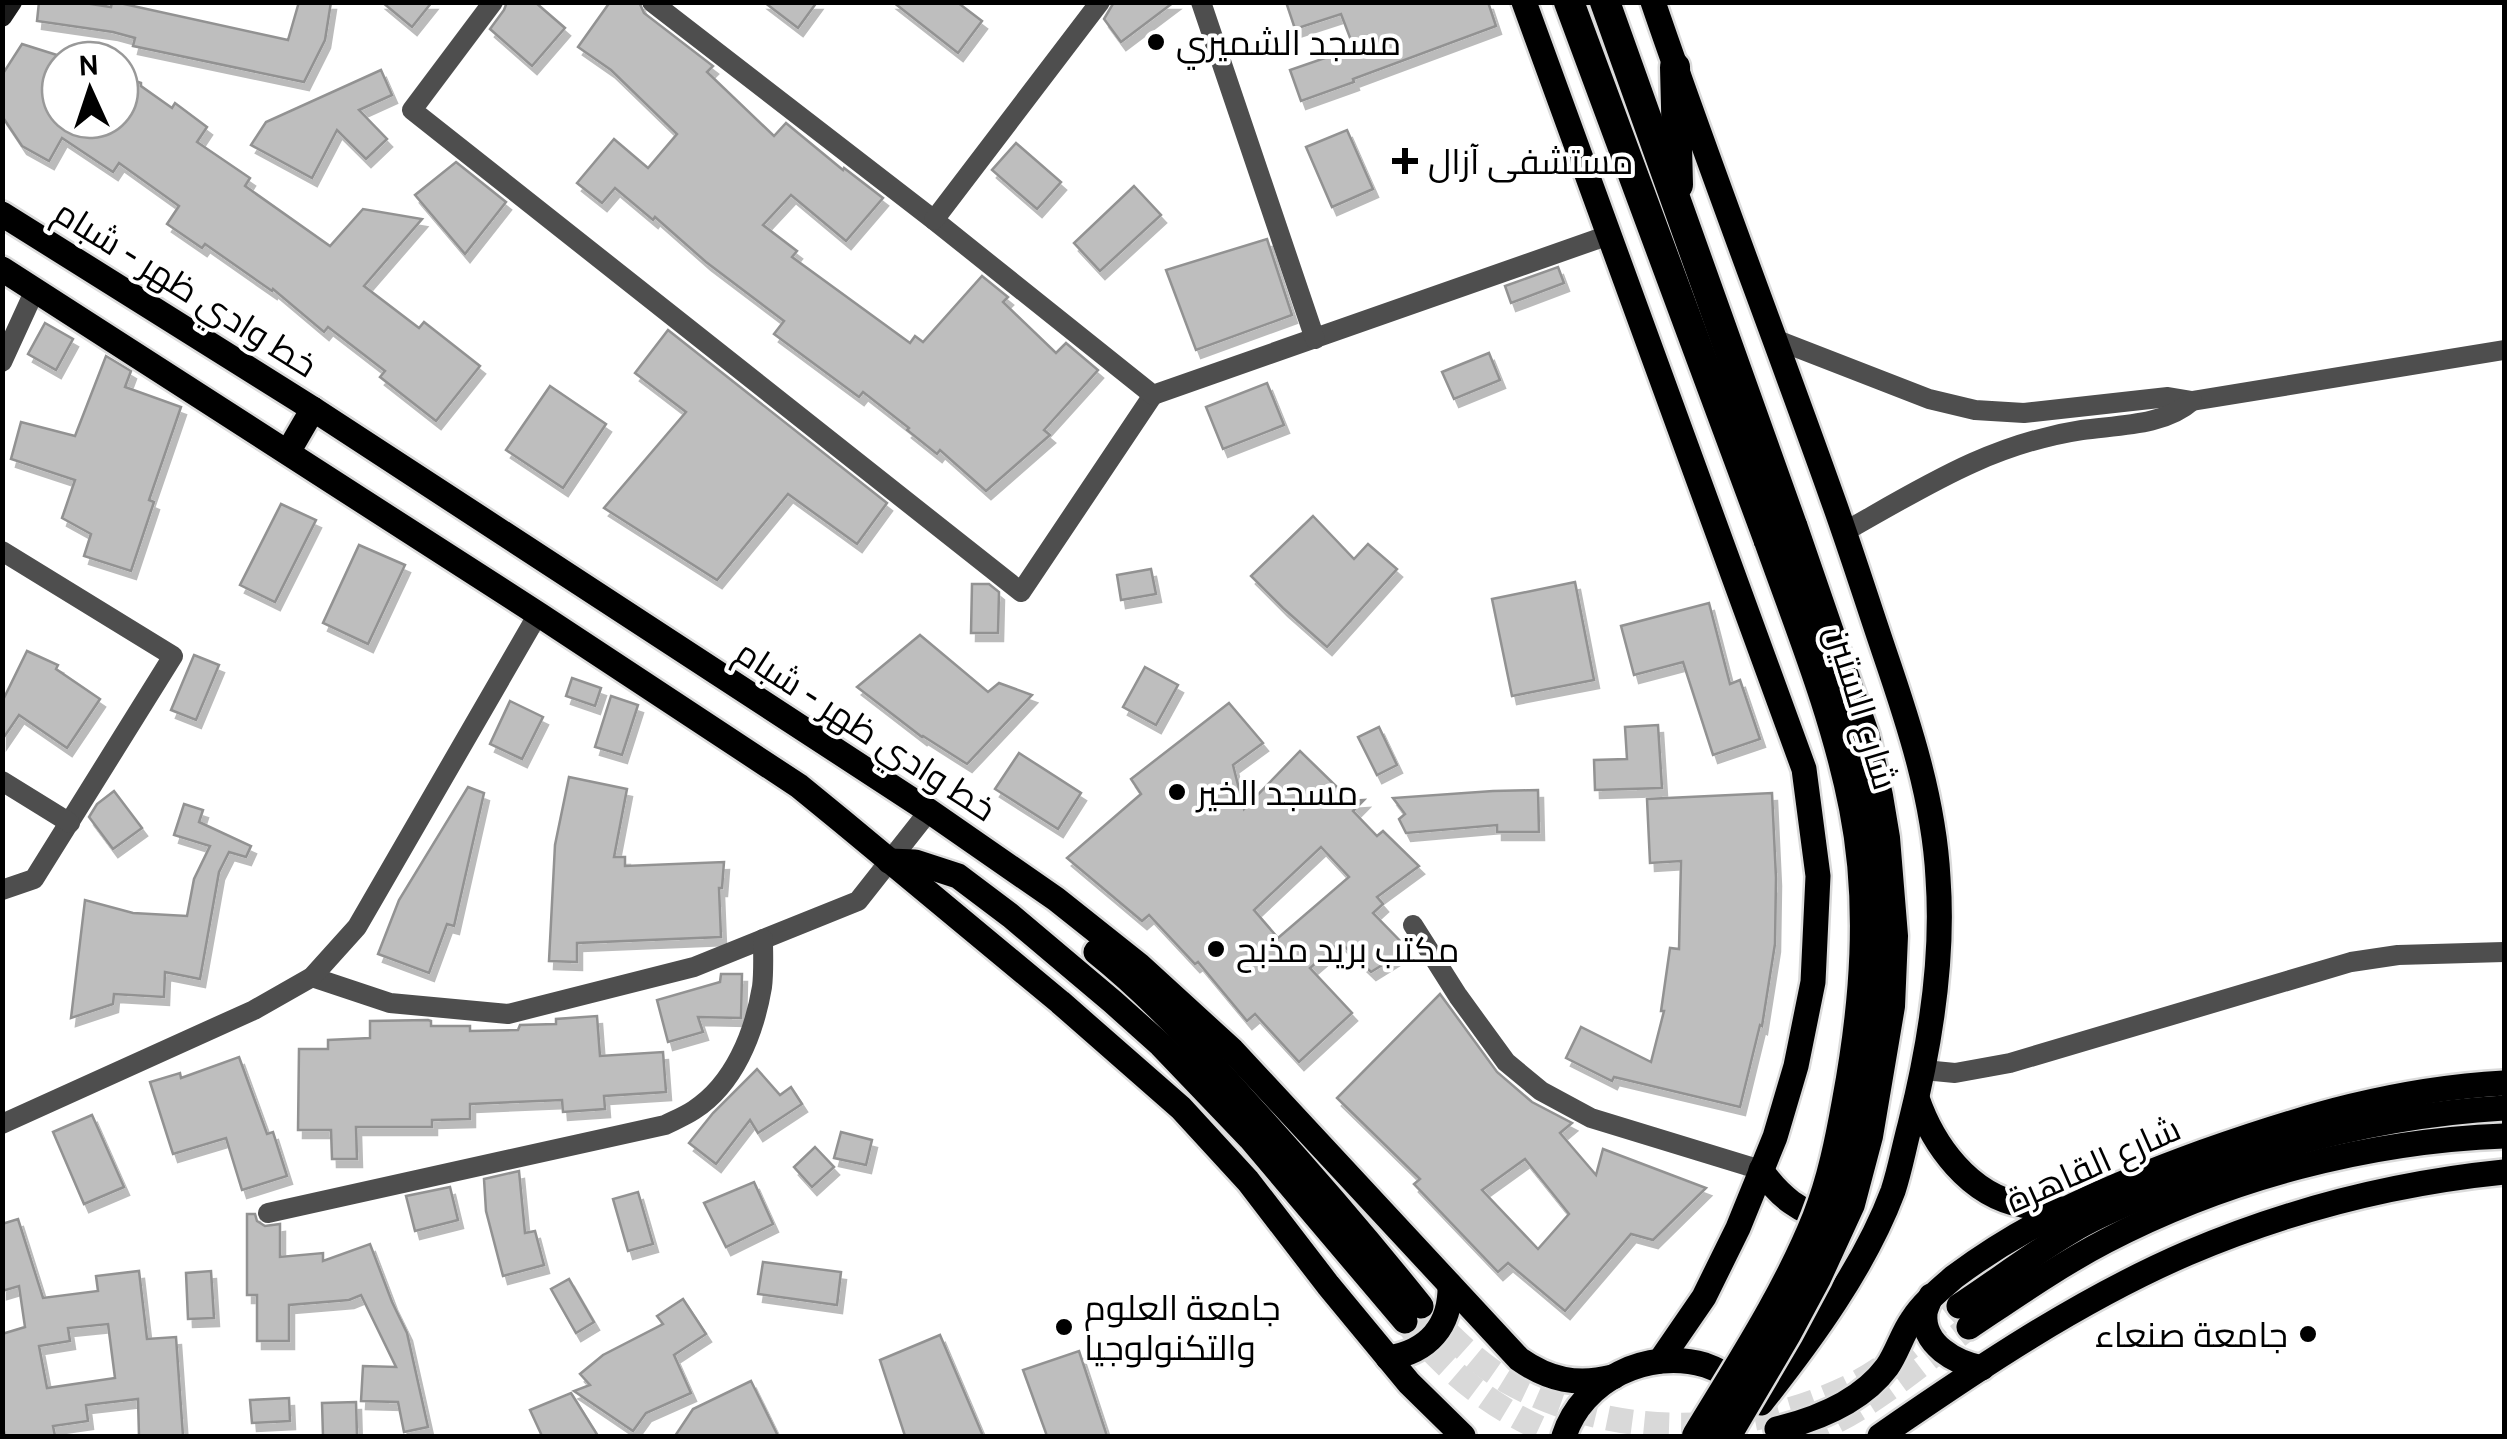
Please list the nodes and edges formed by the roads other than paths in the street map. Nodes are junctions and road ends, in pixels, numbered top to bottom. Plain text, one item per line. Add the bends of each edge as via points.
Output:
1 (12, 2) edge
2 (493, 2) edge
3 (652, 2) edge
4 (1100, 2) edge
5 (1201, 2) edge
6 (1524, 2) edge
7 (1569, 2) edge
8 (1605, 2) edge
9 (1653, 2) edge
10 (2, 16) edge
11 (1675, 66) junction
12 (1678, 213) junction
13 (2, 214) edge
14 (934, 220) junction
15 (1608, 234) junction
16 (2, 268) edge
17 (35, 290) junction
18 (1315, 339) junction
19 (1776, 340) junction
20 (2504, 350) edge
21 (2, 362) edge
22 (1153, 396) junction
23 (2192, 402) junction
24 (313, 409) junction
25 (2056, 410) junction
26 (2060, 434) junction
27 (288, 452) junction
28 (1844, 532) junction
29 (1781, 534) junction
30 (2, 550) edge
31 (538, 614) junction
32 (2, 781) edge
33 (929, 812) junction
34 (70, 823) junction
35 (889, 861) junction
36 (2, 890) edge
37 (1414, 926) dead end
38 (763, 939) junction
39 (2504, 952) edge
40 (312, 977) junction
41 (1924, 1070) junction
42 (2504, 1083) edge
43 (1916, 1098) junction
44 (2504, 1108) edge
45 (2, 1124) edge
46 (2504, 1136) edge
47 (1761, 1170) junction
48 (2504, 1172) edge
49 (2061, 1209) junction
50 (268, 1213) dead end
51 (1881, 1217) junction
52 (1450, 1285) junction
53 (1931, 1296) junction
54 (1388, 1358) junction
55 (1660, 1361) junction
56 (1982, 1368) junction
57 (1612, 1377) junction
58 (1426, 1400) junction
59 (1762, 1403) junction
60 (1927, 1404) junction
61 (1779, 1433) edge
62 (1439, 1436) edge
63 (1463, 1436) edge
64 (1564, 1436) edge
65 (1698, 1436) edge
66 (1726, 1436) edge
67 (1880, 1436) edge
68 (1905, 1436) edge

1 - 10 street
2 - 22 street via 412,110 1021,592
3 - 14 street
4 - 14 street
5 - 18 street
6 - 15 main road
7 - 29 highway, شارع الستين
8 - 12 highway, شارع الستين
9 - 11 main road, شارع الستين
11 - 12 highway
11 - 19 main road, شارع الستين
12 - 29 highway, شارع الستين
13 - 24 main road, خط وادي ظهر - شبام
14 - 22 street
15 - 18 street
15 - 47 main road via 1804,769 1818,876 1812,982 1796,1066
16 - 17 main road
17 - 21 street
17 - 27 main road
18 - 22 street
19 - 25 street via 1952,406 2024,414
19 - 28 main road, شارع الستين
20 - 23 street
23 - 25 street via 2168,396
23 - 26 street via 2167,417
24 - 27 main road
24 - 33 main road, خط وادي ظهر - شبام
25 - 26 street
26 - 28 street via 1962,466
27 - 31 main road
28 - 41 main road, شارع الستين via 1914,741 1931,825 1938,919
29 - 65 highway, شارع الستين, bridge via 1854,805 1864,910 1862,999 1838,1146 1818,1215 1787,1284
29 - 66 highway, شارع الستين, bridge via 1864,737 1878,796 1893,936 1890,1006 1850,1204
30 - 34 street via 173,656
31 - 35 main road via 799,786
31 - 40 street via 358,927
32 - 34 street
33 - 35 street
33 - 35 main road via 962,855 1063,926 1181,1030 1360,1230 1413,1314 1114,1002 958,876
33 - 52 main road, خط وادي ظهر - شبام via 1056,899 1232,1050
34 - 36 street via 34,880
35 - 38 street via 858,901
35 - 54 main road via 1181,1108 1248,1181
37 - 47 street via 1506,1062 1540,1091 1591,1118
38 - 40 street via 694,967 508,1014 390,1002
38 - 50 street via 762,987 750,1031 736,1066 696,1109 665,1125
39 - 41 street via 2351,962 1992,1068
40 - 45 street
41 - 43 main road, شارع الستين
42 - 49 main road, شارع القاهرة via 2393,1096 2286,1122
43 - 49 main road via 1940,1148 1980,1186 2019,1205
43 - 51 main road, شارع الستين
44 - 46 main road via 2386,1122 2230,1163 2076,1228 1964,1316 2176,1209 2250,1182 2401,1146
47 - 51 main road via 1783,1197 1812,1215 1846,1222
47 - 55 main road via 1704,1298
48 - 56 main road via 2354,1197 2240,1232 2131,1281
49 - 53 main road, شارع القاهرة
51 - 59 main road, شارع الستين via 1828,1313
52 - 54 main road via 1448,1312 1436,1336 1414,1352
52 - 57 main road, خط وادي ظهر - شبام via 1533,1369 1580,1382
53 - 56 main road via 1925,1312 1937,1344 1954,1360
53 - 61 main road, شارع القاهرة via 1870,1385 1826,1414
54 - 58 main road
55 - 57 main road
55 - 59 main road via 1705,1365
56 - 60 main road
57 - 64 main road via 1578,1408
58 - 62 main road
58 - 63 main road
59 - 61 main road
60 - 67 main road
60 - 68 main road

